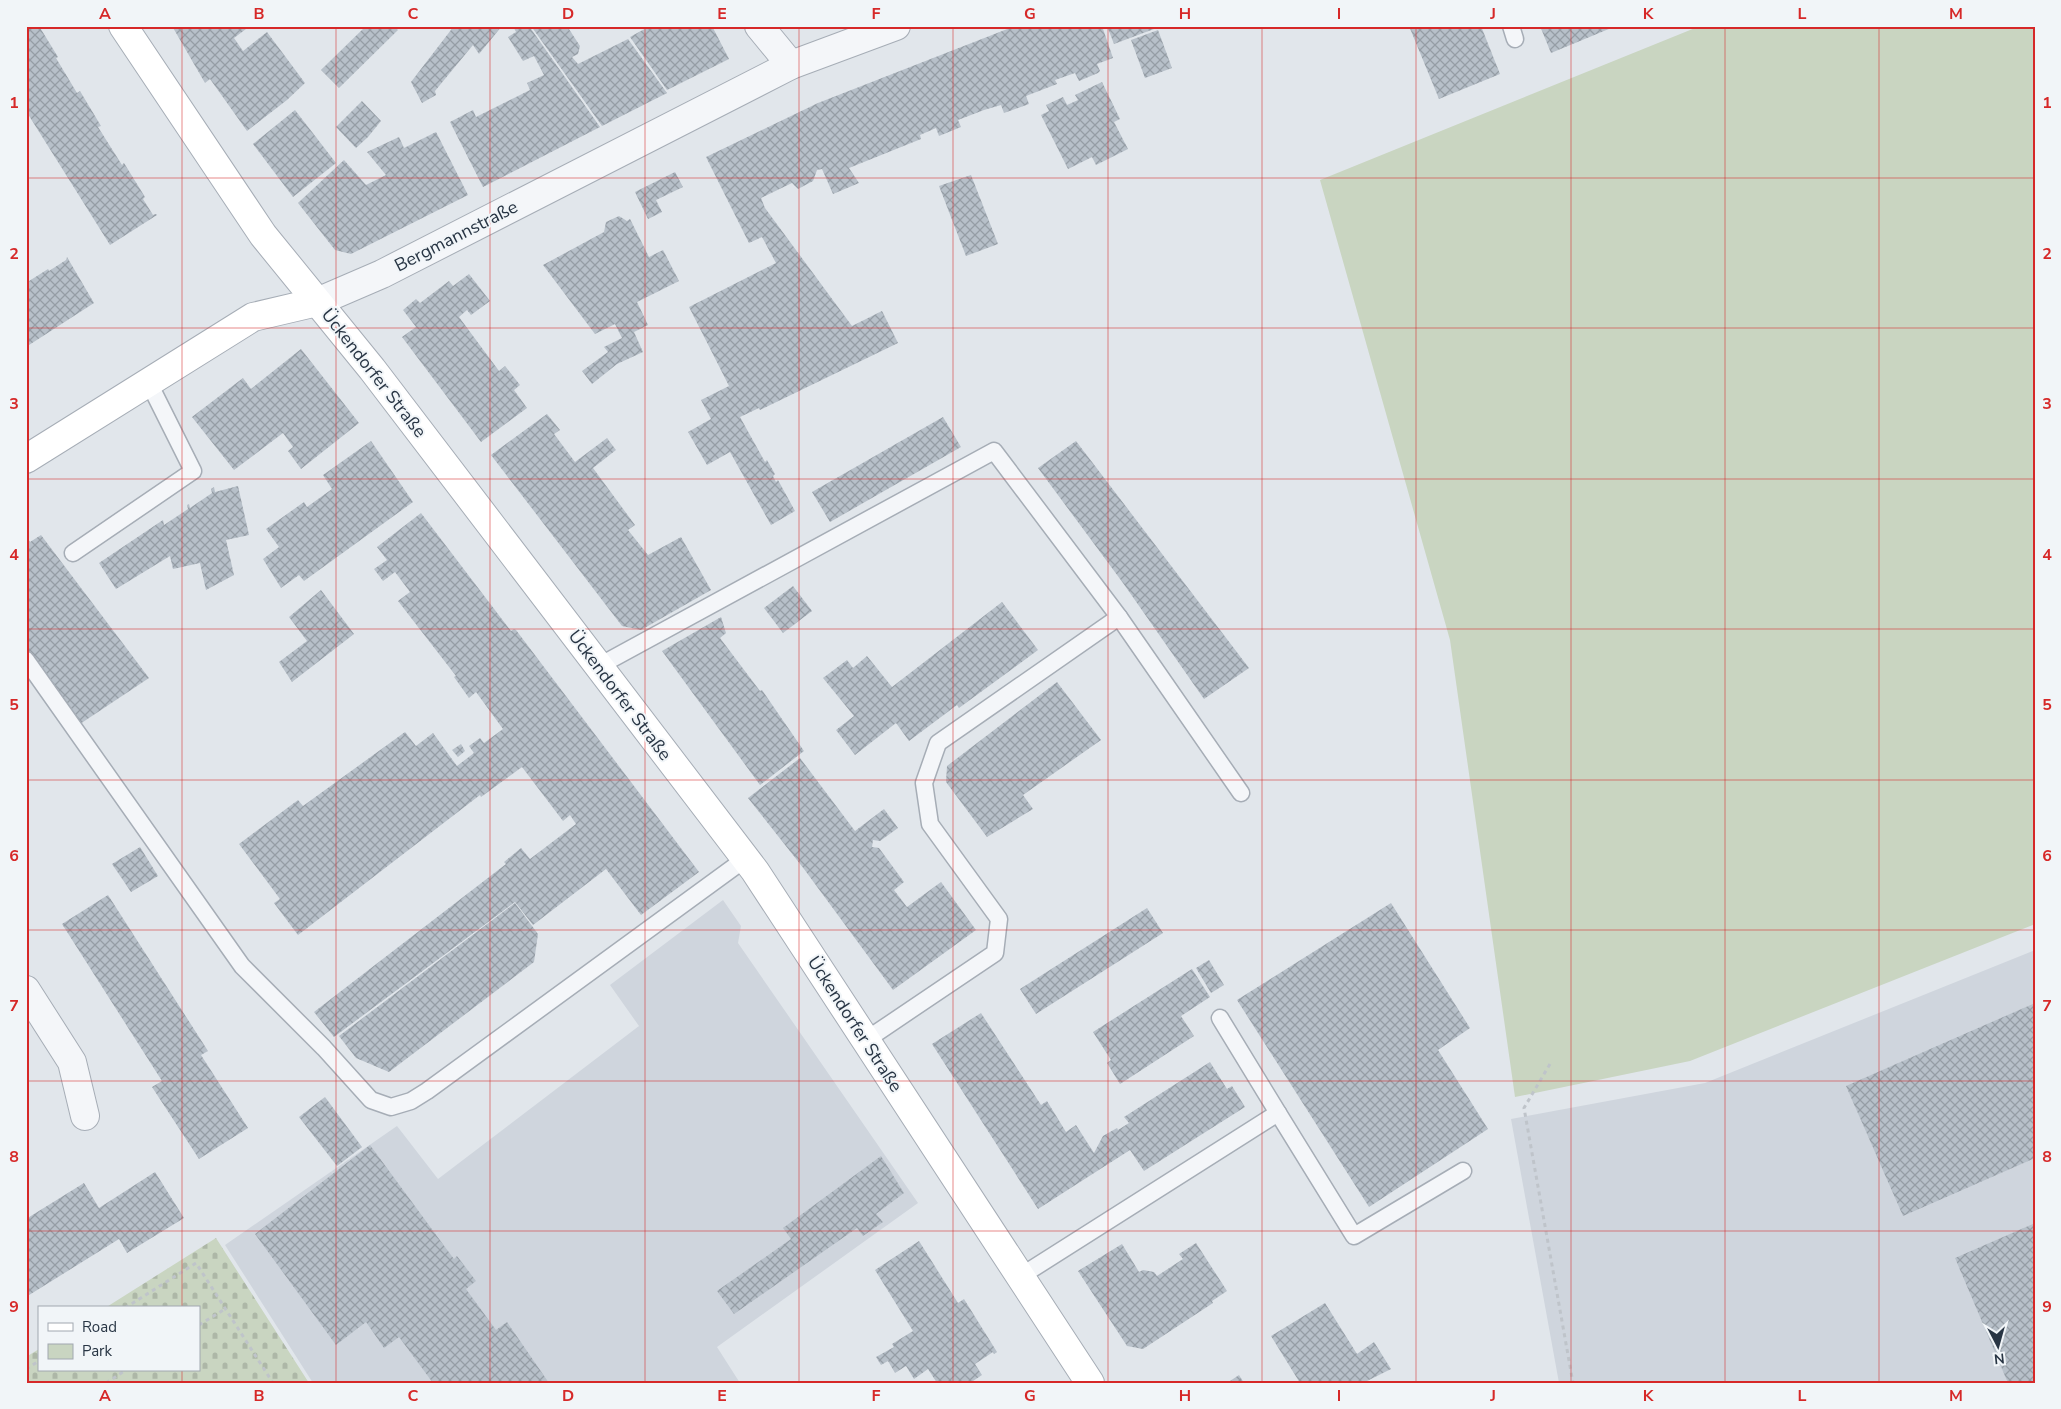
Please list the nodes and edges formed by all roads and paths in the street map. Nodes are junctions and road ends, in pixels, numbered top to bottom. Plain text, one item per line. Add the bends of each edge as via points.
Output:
1 (123, 26) edge
2 (759, 26) edge
3 (896, 26) edge
4 (791, 65) junction
5 (317, 302) junction
6 (148, 381) junction
7 (26, 458) edge
8 (73, 553) dead end
9 (1118, 616) junction
10 (26, 660) edge
11 (599, 666) junction
12 (1241, 793) dead end
13 (745, 859) junction
14 (26, 990) edge
15 (1220, 1018) dead end
16 (866, 1040) junction
17 (1550, 1064) dead end
18 (1278, 1113) junction
19 (84, 1116) dead end
20 (1463, 1171) dead end
21 (1021, 1276) junction
22 (128, 1306) edge
23 (225, 1309) junction
24 (200, 1324) edge
25 (38, 1363) edge
26 (26, 1369) edge
27 (123, 1372) edge
28 (106, 1383) edge
29 (273, 1383) edge
30 (1090, 1383) edge
31 (1573, 1383) edge

1 - 5 main road, Ückendorfer Straße via 263,235
2 - 4 street
3 - 4 street, Bergmannstraße
4 - 5 street, Bergmannstraße via 382,274
5 - 6 main road, Bergmannstraße via 253,317
5 - 11 main road, Ückendorfer Straße via 378,376
6 - 7 main road, Bergmannstraße
6 - 8 lane via 193,471
9 - 11 lane via 994,451
9 - 12 lane
9 - 16 lane via 938,743 924,783 930,824 999,919 995,953
10 - 13 lane via 242,966 371,1100 390,1107 411,1101 427,1091
11 - 13 main road, Ückendorfer Straße
13 - 16 main road, Ückendorfer Straße
14 - 19 street via 72,1062
15 - 18 lane
16 - 21 main road, Ückendorfer Straße
17 - 31 path via 1524,1108
18 - 20 lane via 1354,1236
18 - 21 lane
21 - 30 main road, Ückendorfer Straße
22 - 23 path via 196,1263
23 - 24 path
23 - 29 path
25 - 26 path
27 - 28 path

